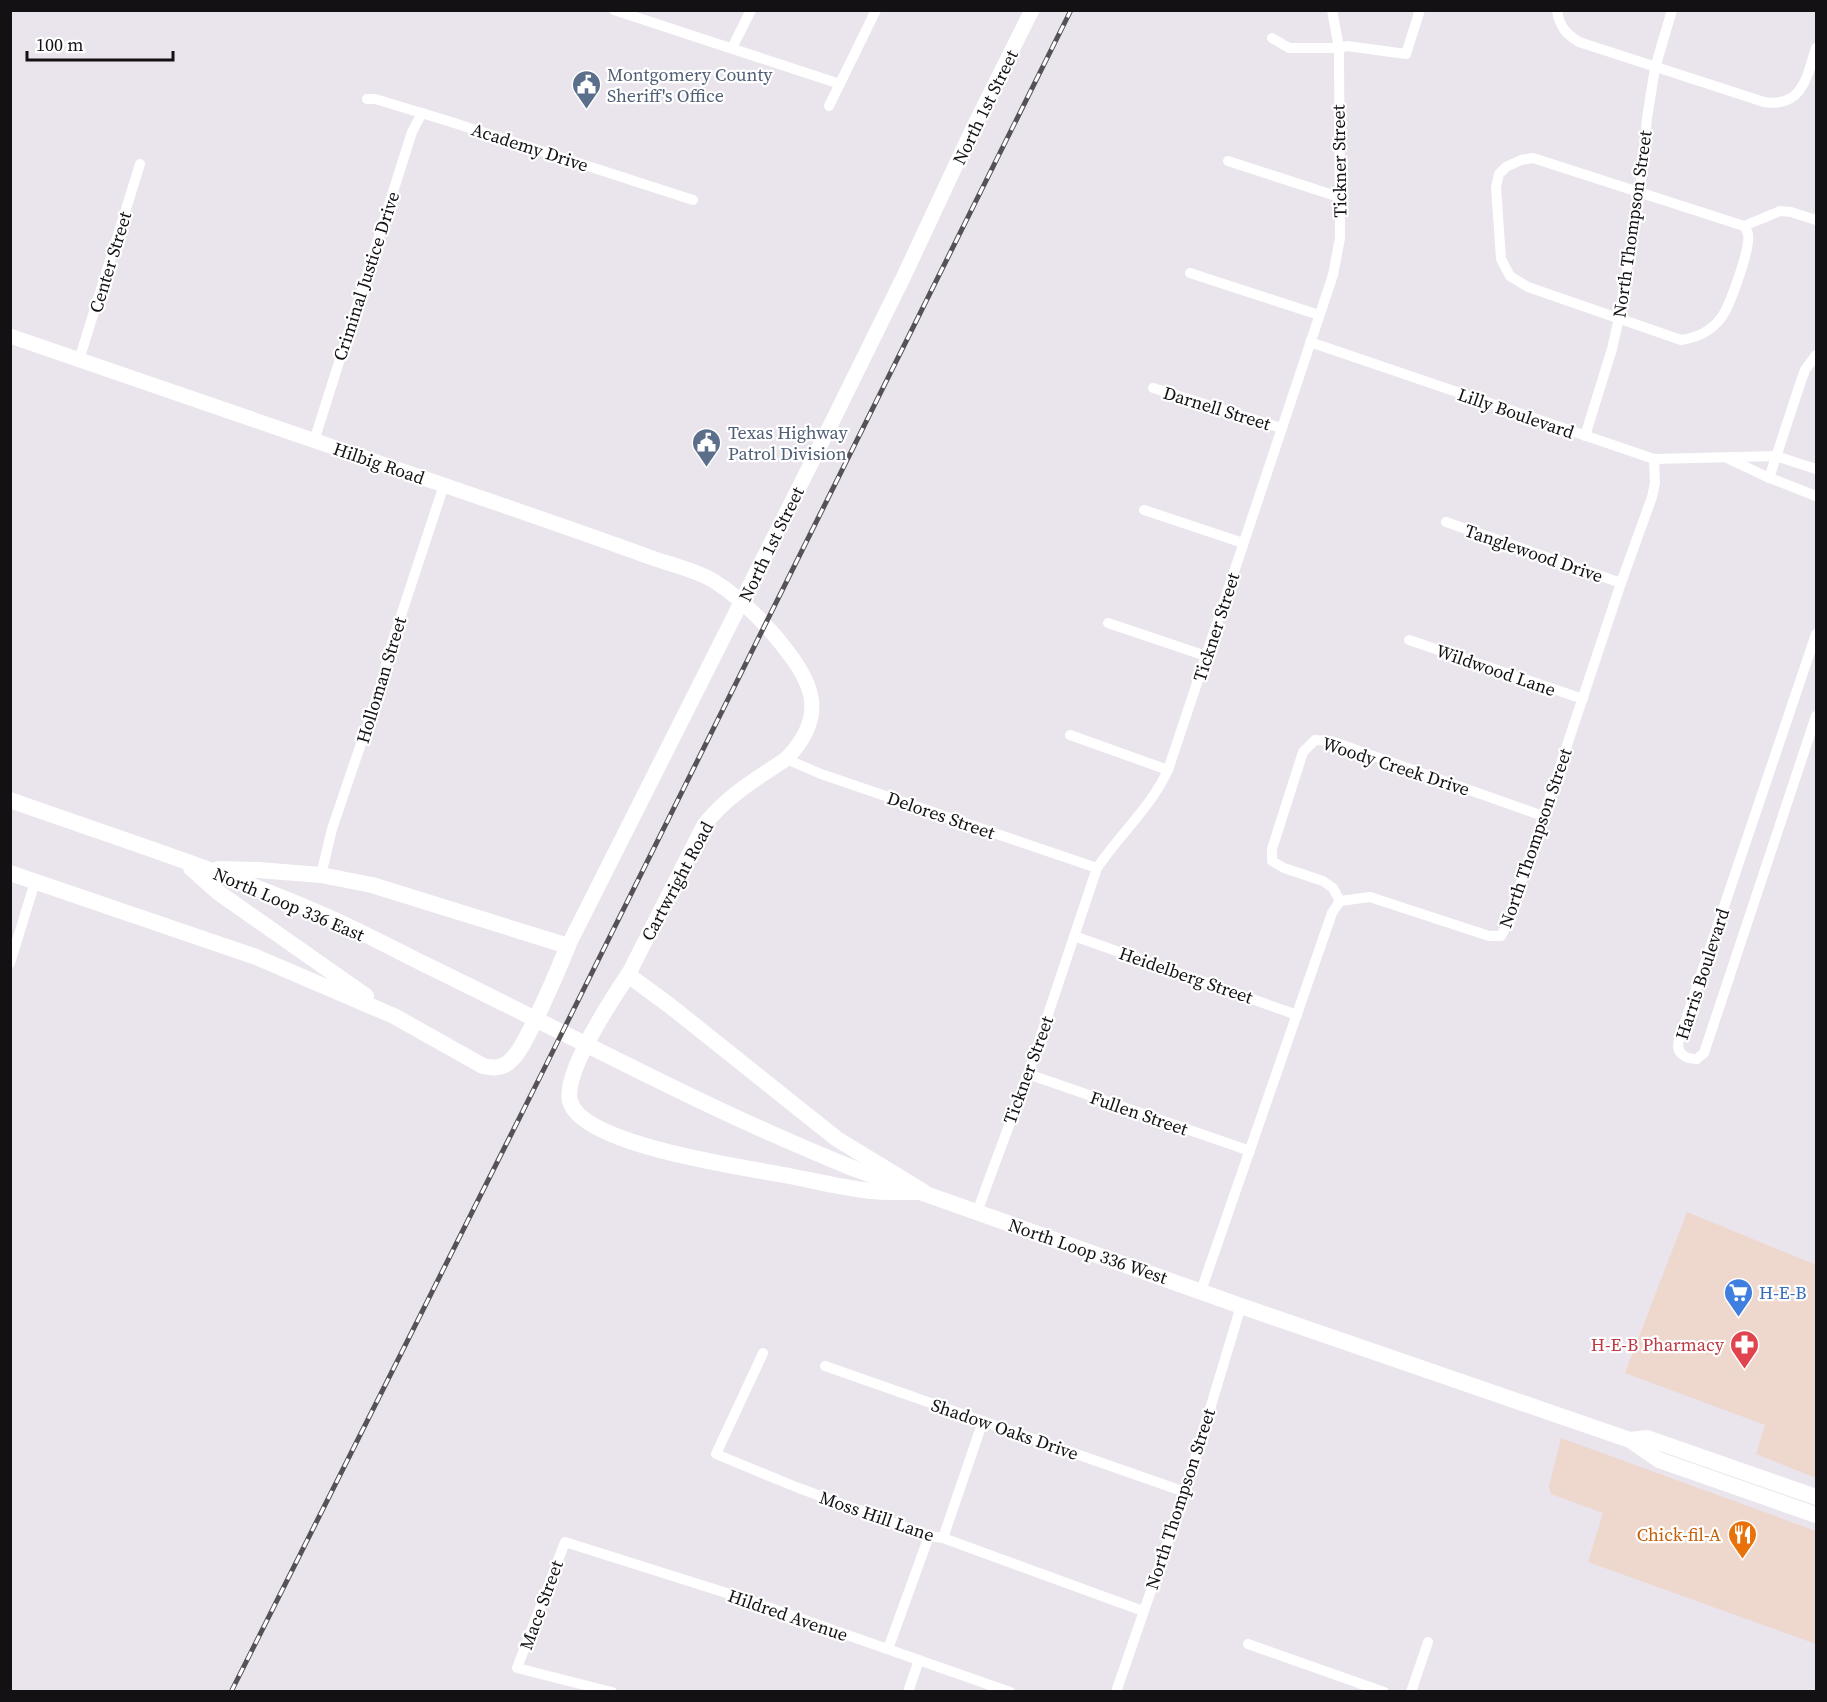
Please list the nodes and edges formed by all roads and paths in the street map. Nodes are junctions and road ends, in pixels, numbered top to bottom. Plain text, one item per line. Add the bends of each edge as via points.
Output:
1 (614, 10) edge
2 (751, 10) edge
3 (876, 10) edge
4 (1032, 10) edge
5 (1332, 10) edge
6 (1420, 10) edge
7 (1557, 10) edge
8 (1672, 10) edge
9 (628, 13) edge
10 (1272, 38) dead end
11 (732, 48) junction
12 (1339, 48) junction
13 (1816, 48) edge
14 (1814, 61) edge
15 (1655, 68) junction
16 (840, 84) junction
17 (367, 99) dead end
18 (829, 106) dead end
19 (422, 112) junction
20 (1228, 160) dead end
21 (140, 164) dead end
22 (1640, 192) junction
23 (1339, 197) junction
24 (693, 200) dead end
25 (1816, 220) edge
26 (1744, 226) junction
27 (1190, 273) dead end
28 (1319, 315) junction
29 (1619, 318) junction
30 (10, 336) edge
31 (1310, 342) junction
32 (1816, 355) edge
33 (79, 360) junction
34 (1153, 388) dead end
35 (1281, 428) junction
36 (1585, 436) junction
37 (314, 441) junction
38 (1776, 456) junction
39 (1727, 458) junction
40 (1654, 459) junction
41 (1816, 469) edge
42 (1769, 478) junction
43 (444, 485) junction
44 (1816, 496) edge
45 (1144, 510) dead end
46 (1446, 522) dead end
47 (1243, 543) junction
48 (1621, 583) junction
49 (743, 601) junction
50 (1108, 623) dead end
51 (1816, 634) edge
52 (1409, 640) dead end
53 (1206, 656) junction
54 (1583, 699) junction
55 (1816, 716) edge
56 (1070, 735) dead end
57 (786, 759) junction
58 (1168, 770) junction
59 (10, 800) edge
60 (1543, 816) junction
61 (184, 861) junction
62 (1097, 868) junction
63 (204, 869) junction
64 (10, 873) edge
65 (321, 875) junction
66 (35, 882) junction
67 (1340, 902) junction
68 (1074, 936) junction
69 (568, 946) junction
70 (10, 963) edge
71 (628, 975) junction
72 (1297, 1015) junction
73 (394, 1016) junction
74 (559, 1029) joint
75 (1028, 1074) junction
76 (1250, 1151) junction
77 (924, 1192) junction
78 (976, 1212) junction
79 (1201, 1291) junction
80 (1241, 1306) junction
81 (763, 1353) dead end
82 (825, 1366) dead end
83 (983, 1421) junction
84 (1630, 1440) junction
85 (1690, 1471) junction
86 (1757, 1477) junction
87 (1798, 1491) junction
88 (1185, 1492) junction
89 (1757, 1495) junction
90 (1816, 1497) edge
91 (1816, 1515) edge
92 (929, 1536) junction
93 (944, 1538) junction
94 (565, 1542) joint
95 (1143, 1611) junction
96 (1428, 1642) dead end
97 (1248, 1644) dead end
98 (888, 1649) junction
99 (919, 1660) junction
100 (612, 1692) edge
101 (908, 1692) edge
102 (1010, 1692) edge
103 (1116, 1692) edge
104 (1384, 1692) edge
105 (1411, 1692) edge

1 - 9 street
2 - 11 street
3 - 16 street
4 - 49 street, North 1st Street
5 - 12 street, Tickner Street
6 - 12 street via 1406,54
7 - 15 street via 1561,26 1579,42
8 - 15 street, North Thompson Street
9 - 11 street
10 - 12 street via 1289,48
11 - 16 street
12 - 23 street, Tickner Street
13 - 14 street
14 - 15 street via 1799,92 1776,104
15 - 22 street, North Thompson Street
16 - 18 street
17 - 19 street, Academy Drive
19 - 24 street, Academy Drive
19 - 37 street, Criminal Justice Drive via 408,143
20 - 23 street
21 - 33 street, Center Street
22 - 26 street
22 - 29 street, North Thompson Street
22 - 29 street via 1533,158 1506,167 1499,174 1496,187 1501,259 1517,282
23 - 28 street, Tickner Street via 1338,255
25 - 26 street via 1780,211
26 - 29 street via 1748,244 1730,303 1710,329 1698,337 1681,340
27 - 28 street
28 - 31 street, Tickner Street
29 - 36 street, North Thompson Street
30 - 33 street, Hilbig Road
31 - 35 street, Tickner Street
31 - 36 street, Lilly Boulevard
32 - 38 street via 1805,370
33 - 37 street, Hilbig Road
34 - 35 street, Darnell Street
35 - 47 street, Tickner Street
36 - 40 street, Lilly Boulevard
37 - 43 street, Hilbig Road
38 - 39 street, Lilly Boulevard
38 - 41 street, Lilly Boulevard
38 - 42 street
39 - 40 street, Lilly Boulevard
39 - 42 street, Lilly Boulevard
40 - 48 street, North Thompson Street via 1652,497
42 - 44 street, Lilly Boulevard
43 - 49 street, Hilbig Road via 712,580
43 - 65 street, Holloman Street via 332,829
45 - 47 street
46 - 48 street, Tanglewood Drive
47 - 53 street, Tickner Street
48 - 54 street, North Thompson Street
49 - 57 street, Cartwright Road via 792,656 811,693 809,727
49 - 69 street, North 1st Street
50 - 53 street
51 - 55 street, Harris Boulevard via 1677,1046 1680,1054 1689,1059 1704,1053
52 - 54 street, Wildwood Lane
53 - 58 street, Tickner Street
54 - 60 street, North Thompson Street
56 - 58 street
57 - 62 street, Delores Street
57 - 71 street, Cartwright Road via 729,798 704,825
58 - 62 street, Tickner Street via 1160,789
59 - 61 main road, North Loop 336 East
60 - 67 street, North Thompson Street via 1501,936 1489,936 1370,897
60 - 67 street, Woody Creek Drive via 1331,741 1316,740 1303,752 1272,849 1272,861 1323,881 1333,888
61 - 63 main road, North Loop 336 East
61 - 73 main road via 219,893
62 - 68 street, Tickner Street
63 - 65 main road
63 - 74 main road, North Loop 336 East via 328,917
64 - 66 main road
65 - 69 main road via 372,885
66 - 70 street
66 - 73 main road via 256,957
67 - 72 street via 1332,913
68 - 72 street, Heidelberg Street
68 - 75 street, Tickner Street
69 - 73 main road via 521,1049 502,1066 483,1066
71 - 77 main road via 837,1139
71 - 77 main road via 595,1026 570,1088 570,1100 586,1121 601,1130 687,1157 865,1190
72 - 76 street
74 - 77 main road, North Loop 336 West via 800,1147
75 - 76 street, Fullen Street
75 - 78 street, Tickner Street
76 - 79 street
77 - 78 main road, North Loop 336 West
78 - 79 main road, North Loop 336 West
79 - 80 main road, North Loop 336 West
80 - 84 main road, North Loop 336 West
80 - 88 street, North Thompson Street
81 - 92 street, Moss Hill Lane via 717,1454
82 - 83 street, Shadow Oaks Drive
83 - 88 street, Shadow Oaks Drive
83 - 93 street
84 - 85 main road, North Loop 336 West via 1659,1460
84 - 86 main road, North Loop 336 West via 1647,1438
85 - 86 main road via 1705,1468 1748,1483
85 - 89 main road, North Loop 336 West
86 - 87 main road, North Loop 336 West
87 - 89 main road
87 - 90 main road, North Loop 336 West
88 - 95 street, North Thompson Street
89 - 91 main road, North Loop 336 West
92 - 93 street, Moss Hill Lane
92 - 98 street
93 - 95 street, Moss Hill Lane
94 - 98 street, Hildred Avenue
94 - 100 street, Mace Street via 517,1668
95 - 103 street, North Thompson Street
96 - 105 street
97 - 104 street
98 - 99 street, Hildred Avenue
99 - 101 street
99 - 102 street, Hildred Avenue

